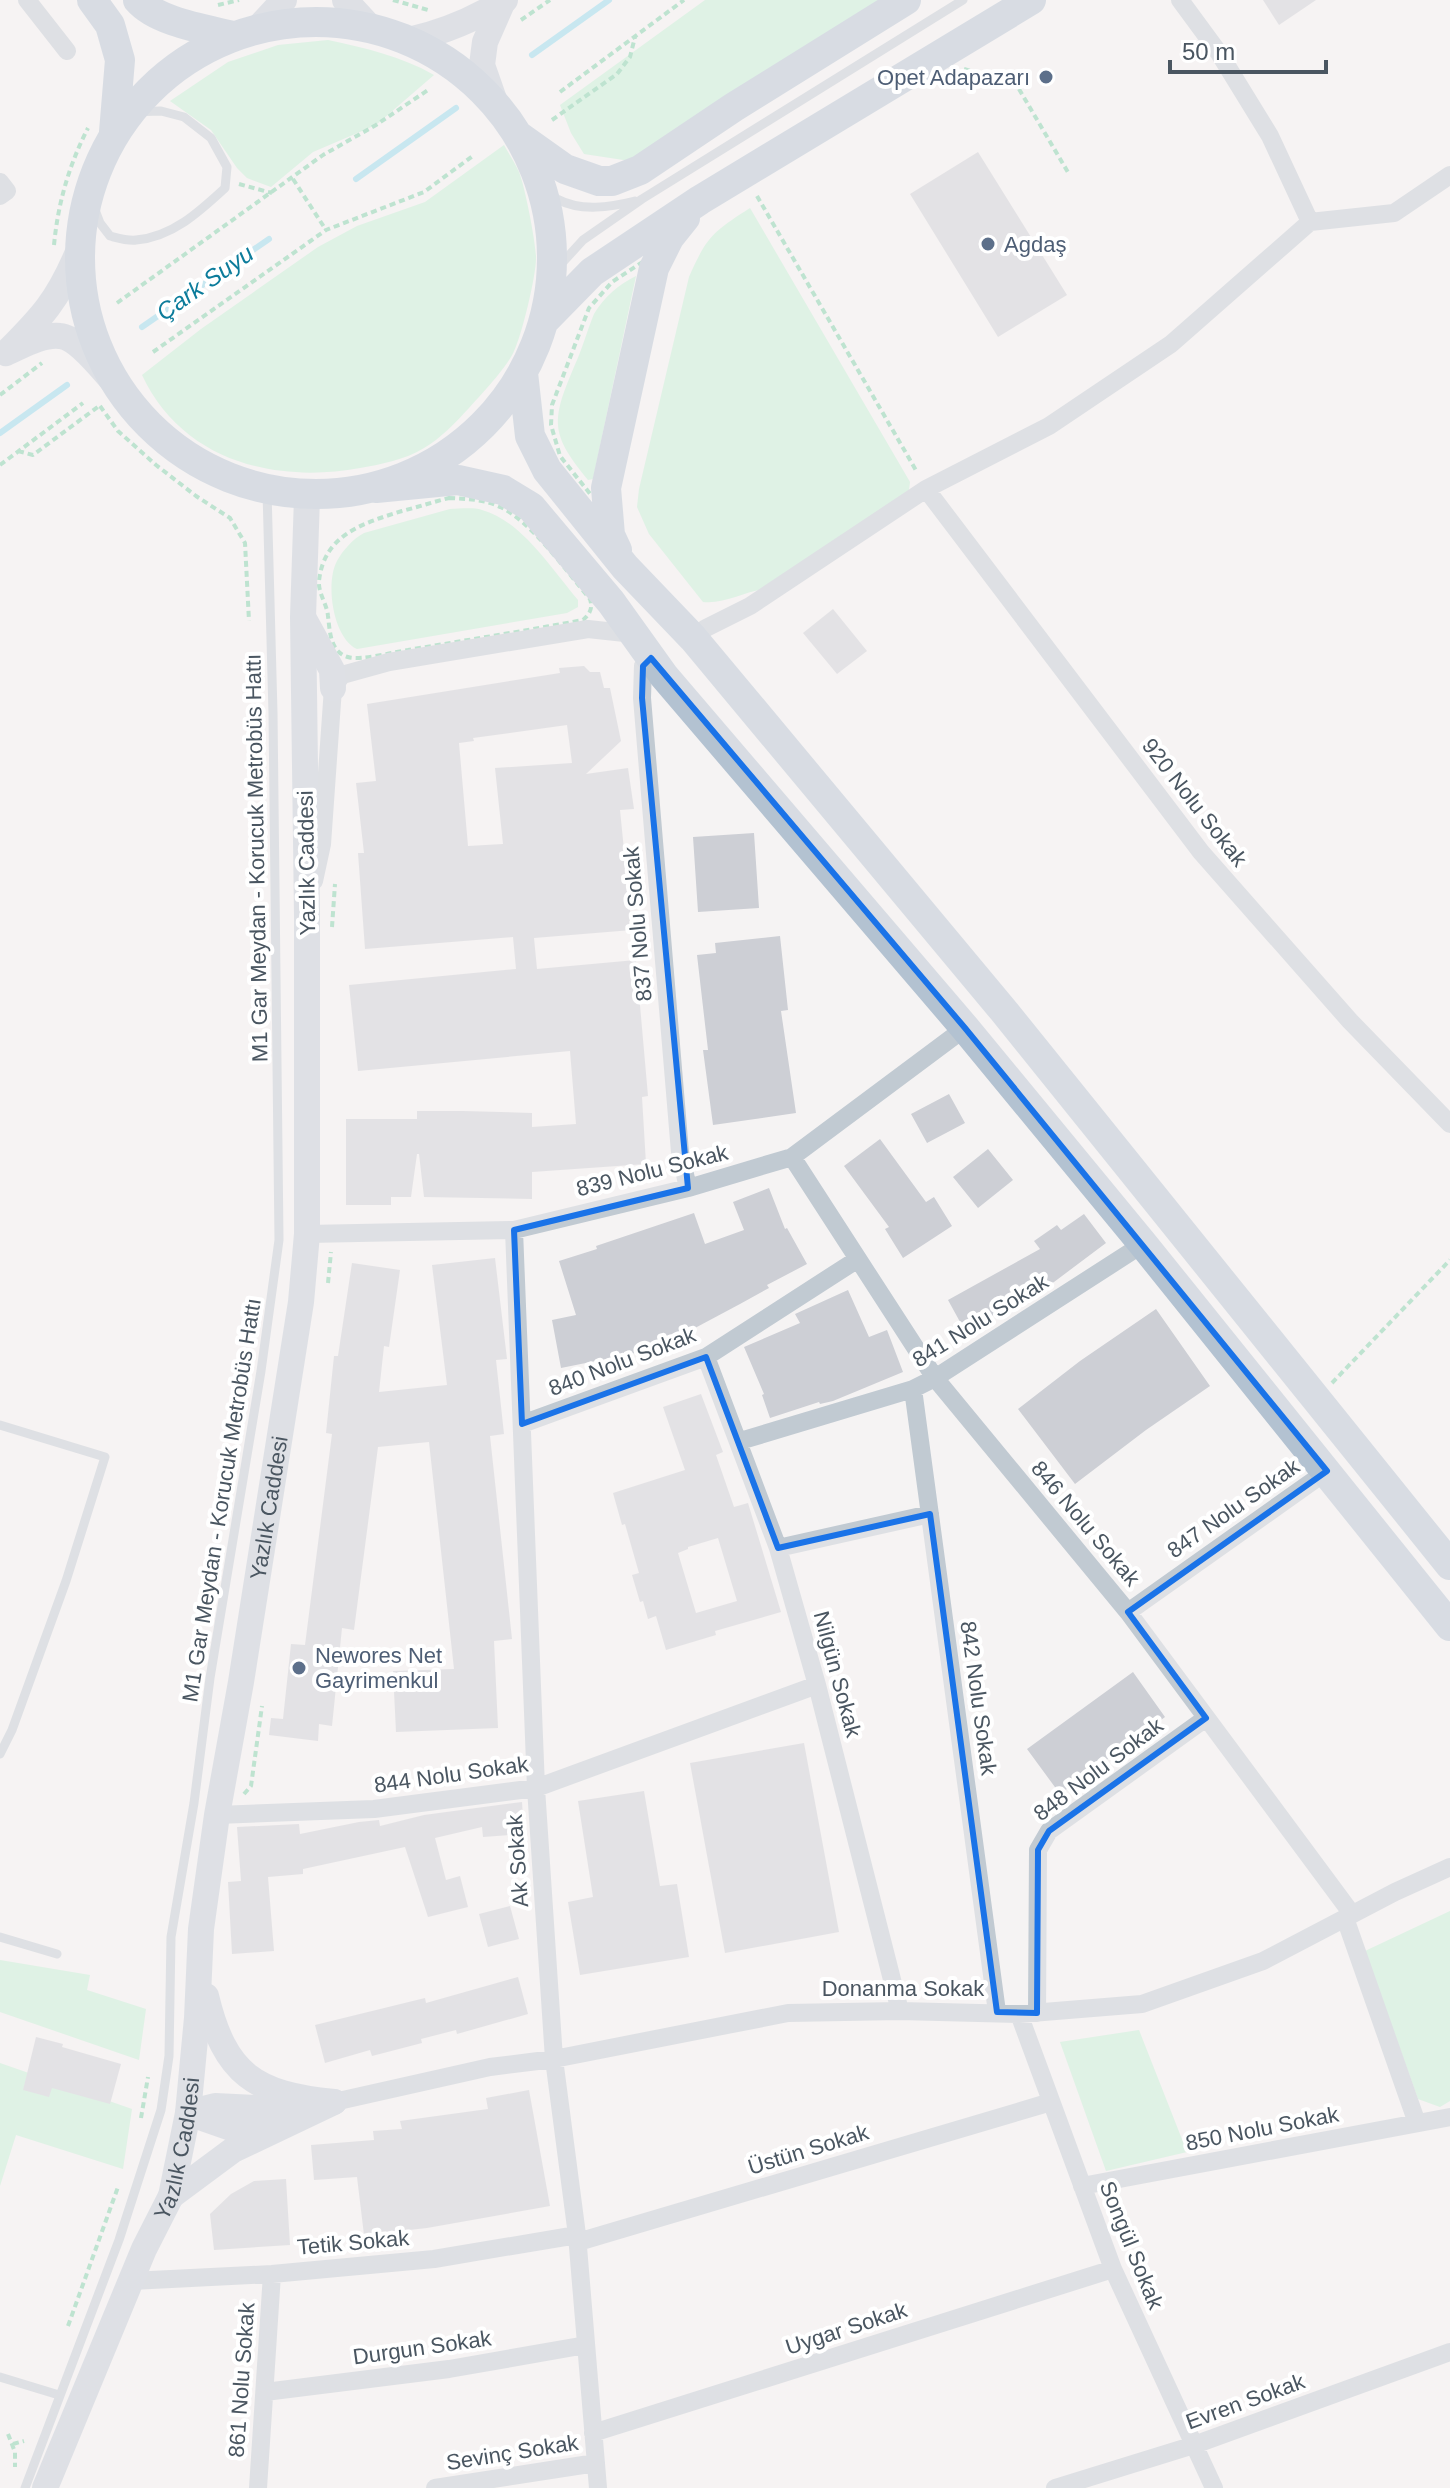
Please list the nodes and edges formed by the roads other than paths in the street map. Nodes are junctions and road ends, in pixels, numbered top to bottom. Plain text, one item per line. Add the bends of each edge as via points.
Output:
1 (27, 0) edge
2 (92, 0) edge
3 (138, 0) edge
4 (284, 0) edge
5 (345, 0) edge
6 (906, 0) edge
7 (963, 0) edge
8 (1031, 0) edge
9 (1180, 0) edge
10 (504, 1) edge
11 (370, 27) junction
12 (245, 32) junction
13 (409, 40) junction
14 (67, 51) dead end
15 (496, 105) junction
16 (112, 121) junction
17 (517, 134) junction
18 (1450, 175) edge
19 (539, 180) junction
20 (89, 194) junction
21 (642, 199) junction
22 (700, 200) junction
23 (1310, 222) junction
24 (66, 249) junction
25 (552, 274) junction
26 (544, 321) junction
27 (3, 355) edge
28 (523, 373) junction
29 (108, 396) junction
30 (376, 488) junction
31 (926, 489) junction
32 (267, 491) junction
33 (307, 497) junction
34 (625, 567) junction
35 (303, 617) junction
36 (693, 638) junction
37 (642, 646) junction
38 (333, 688) junction
39 (307, 915) junction
40 (965, 1028) junction
41 (1450, 1124) edge
42 (792, 1157) junction
43 (688, 1188) junction
44 (514, 1230) junction
45 (307, 1234) junction
46 (1143, 1244) junction
47 (858, 1259) junction
48 (706, 1357) junction
49 (935, 1378) junction
50 (913, 1389) junction
51 (522, 1424) junction
52 (0, 1425) edge
53 (740, 1441) junction
54 (1327, 1471) junction
55 (930, 1514) junction
56 (778, 1548) junction
57 (1450, 1565) edge
58 (1128, 1612) junction
59 (1450, 1626) edge
60 (817, 1685) junction
61 (1206, 1718) junction
62 (0, 1754) edge
63 (536, 1788) junction
64 (217, 1815) junction
65 (1450, 1867) edge
66 (1349, 1916) junction
67 (0, 1937) edge
68 (57, 1954) dead end
69 (200, 1969) junction
70 (900, 2011) junction
71 (997, 2012) junction
72 (1028, 2013) junction
73 (554, 2059) junction
74 (334, 2102) junction
75 (1051, 2102) junction
76 (188, 2113) junction
77 (1450, 2117) edge
78 (1417, 2123) junction
79 (1082, 2186) junction
80 (171, 2196) junction
81 (578, 2238) junction
82 (1113, 2269) junction
83 (272, 2274) junction
84 (131, 2281) junction
85 (586, 2345) junction
86 (1450, 2352) edge
87 (0, 2377) edge
88 (265, 2392) junction
89 (59, 2395) junction
90 (593, 2433) junction
91 (1194, 2445) junction
92 (596, 2463) junction
93 (25, 2488) edge
94 (45, 2488) edge
95 (258, 2488) edge
96 (435, 2488) edge
97 (598, 2488) edge
98 (1055, 2488) edge
99 (1214, 2488) edge

1 - 14 street
2 - 16 main road via 110,25 120,60
3 - 12 main road via 162,16
4 - 12 main road
5 - 11 main road
6 - 17 main road via 640,170 612,181 565,169
7 - 21 lane
8 - 22 main road
9 - 23 street via 1270,136
10 - 13 main road via 481,16
10 - 15 main road via 485,42 482,65
11 - 12 main road via 295,22
11 - 13 main road
12 - 16 main road via 194,55
13 - 15 main road via 456,67
15 - 17 main road
16 - 20 main road
16 - 20 lane via 161,111 184,117 211,138 227,167 225,188 167,232 134,240 110,236
17 - 19 main road
18 - 23 street via 1394,213
19 - 21 lane via 556,199 582,207 609,208
19 - 25 main road via 550,226
20 - 24 main road
21 - 25 lane via 583,240
22 - 26 main road via 592,272
22 - 34 main road via 669,238 654,268 606,488 610,535
23 - 31 street via 1171,344 1049,426
24 - 27 main road via 69,275 52,304
24 - 29 main road
25 - 26 main road
26 - 28 main road
27 - 29 main road via 41,339 68,338 79,346
28 - 30 main road via 496,413 462,446 421,471
28 - 34 main road via 535,450
29 - 32 main road via 185,456
30 - 33 main road
30 - 37 main road via 458,480 503,490 531,507
31 - 36 street
31 - 41 street, 920 Nolu Sokak via 1201,852 1350,1021
32 - 33 main road
32 - 89 lane, M1 Gar Meydan - Korucuk Metrobüs Hattı via 279,1240 171,1937 169,2056 161,2110 119,2240
33 - 35 main road, Yazlık Caddesi
34 - 36 main road
35 - 38 main road via 324,651
35 - 39 main road, Yazlık Caddesi
36 - 57 main road via 1003,1010
37 - 38 street via 588,629 389,662 342,675
37 - 40 main road
37 - 43 street, 837 Nolu Sokak via 680,1152
38 - 39 street via 322,844
39 - 45 main road, Yazlık Caddesi
40 - 42 street, 839 Nolu Sokak
40 - 46 main road
42 - 43 street, 839 Nolu Sokak
42 - 47 street, 846 Nolu Sokak
43 - 44 street, 839 Nolu Sokak
44 - 45 street, 839 Nolu Sokak
44 - 51 street, Ak Sokak
45 - 64 main road, Yazlık Caddesi via 290,1382
46 - 49 street, 841 Nolu Sokak
46 - 54 main road
47 - 48 street, 840 Nolu Sokak
47 - 49 street, 846 Nolu Sokak
48 - 51 street, 840 Nolu Sokak
48 - 53 street, Nilgün Sokak
49 - 50 street, 841 Nolu Sokak
49 - 58 street, 846 Nolu Sokak
50 - 53 street, 841 Nolu Sokak
50 - 55 street, 842 Nolu Sokak
51 - 63 street, Ak Sokak
52 - 62 lane via 105,1457 66,1581
53 - 56 street, Nilgün Sokak
54 - 58 street, 847 Nolu Sokak
54 - 59 main road
55 - 56 street
55 - 71 street, 842 Nolu Sokak
56 - 60 street, Nilgün Sokak
58 - 61 street, 846 Nolu Sokak
60 - 63 street, 844 Nolu Sokak
60 - 70 street, Nilgün Sokak
61 - 66 street, 846 Nolu Sokak
61 - 72 street, 848 Nolu Sokak via 1043,1840 1037,1860
63 - 64 street, 844 Nolu Sokak via 374,1809
63 - 73 street, Ak Sokak
64 - 69 main road, Yazlık Caddesi
65 - 66 street, Donanma Sokak
66 - 72 street, Donanma Sokak via 1263,1961 1142,2004
66 - 78 street, 846 Nolu Sokak
67 - 68 lane
69 - 74 main road via 213,2022 239,2070 263,2087 300,2099
69 - 76 main road, Yazlık Caddesi
70 - 71 street, Donanma Sokak
70 - 73 street, Donanma Sokak via 788,2013
71 - 72 street, Donanma Sokak
72 - 75 street, Songül Sokak
73 - 74 street, Donanma Sokak via 490,2067
73 - 81 street, Ak Sokak
74 - 76 main road via 296,2109 215,2106
74 - 80 main road via 233,2150
75 - 79 street, Songül Sokak
75 - 81 street, Üstün Sokak
76 - 80 main road, Yazlık Caddesi
77 - 78 street, 850 Nolu Sokak
78 - 79 street, 850 Nolu Sokak
79 - 82 street, Songül Sokak
80 - 84 main road, Yazlık Caddesi
81 - 83 street, Tetik Sokak via 434,2259
81 - 85 street, Ak Sokak
82 - 90 street, Uygar Sokak
82 - 91 street, Songül Sokak
83 - 84 street, Tetik Sokak
83 - 88 street, 861 Nolu Sokak
84 - 94 main road, Yazlık Caddesi
85 - 88 street, Durgun Sokak
85 - 90 street, Ak Sokak
86 - 91 street, Evren Sokak
87 - 89 lane
88 - 95 street, 861 Nolu Sokak
89 - 93 lane, M1 Gar Meydan - Korucuk Metrobüs Hattı
90 - 92 street, Ak Sokak
91 - 98 street, Evren Sokak
91 - 99 street, Songül Sokak
92 - 96 street, Sevinç Sokak
92 - 97 street, Ak Sokak

